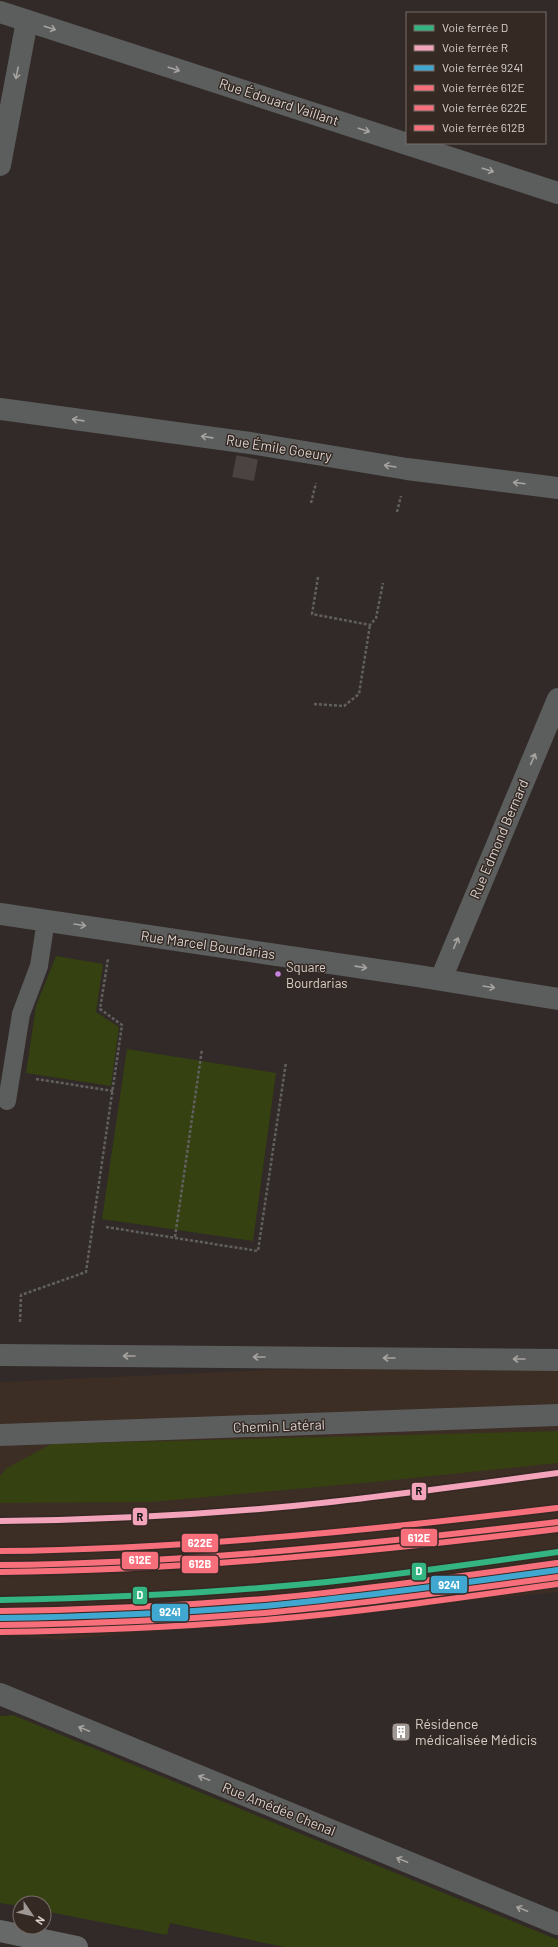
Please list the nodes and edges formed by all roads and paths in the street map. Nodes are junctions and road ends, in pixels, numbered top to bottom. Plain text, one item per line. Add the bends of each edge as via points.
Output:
1 (0, 12) edge
2 (27, 21) junction
3 (406, 144) edge
4 (407, 144) edge
5 (0, 165) edge
6 (558, 193) edge
7 (0, 409) edge
8 (558, 488) edge
9 (318, 577) dead end
10 (383, 583) dead end
11 (370, 625) junction
12 (558, 699) edge
13 (314, 704) dead end
14 (0, 914) edge
15 (46, 920) junction
16 (108, 964) dead end
17 (441, 979) junction
18 (558, 999) edge
19 (202, 1049) dead end
20 (286, 1062) dead end
21 (11, 1075) junction
22 (113, 1091) junction
23 (7, 1101) dead end
24 (106, 1227) dead end
25 (175, 1238) junction
26 (20, 1322) dead end
27 (0, 1355) edge
28 (558, 1360) edge
29 (558, 1415) edge
30 (0, 1436) edge
31 (0, 1694) edge
32 (558, 1924) edge
33 (9, 1938) edge
34 (77, 1947) edge

1 - 2 street, Rue Édouard Vaillant
2 -> 3 street, Rue Édouard Vaillant
2 -> 5 street
4 -> 6 street, Rue Édouard Vaillant
8 -> 7 street, Rue Émile Goeury via 407,469 250,443
9 - 11 path via 312,614
10 - 11 path via 376,618
11 - 13 path via 359,694 344,706
17 -> 12 street, Rue Edmond Bernard
14 - 15 street, Rue Marcel Bourdarias
15 -> 17 street, Rue Marcel Bourdarias
15 - 21 lane via 38,966 21,1014
16 - 22 path via 100,1009 122,1025
17 -> 18 street, Rue Marcel Bourdarias
19 - 25 path
20 - 25 path via 258,1250
21 - 22 path
21 - 23 lane
22 - 26 path via 86,1272 21,1295
24 - 25 path
28 -> 27 street
29 - 30 street, Chemin Latéral
32 -> 31 street, Rue Amédée Chenal
33 - 34 main road

